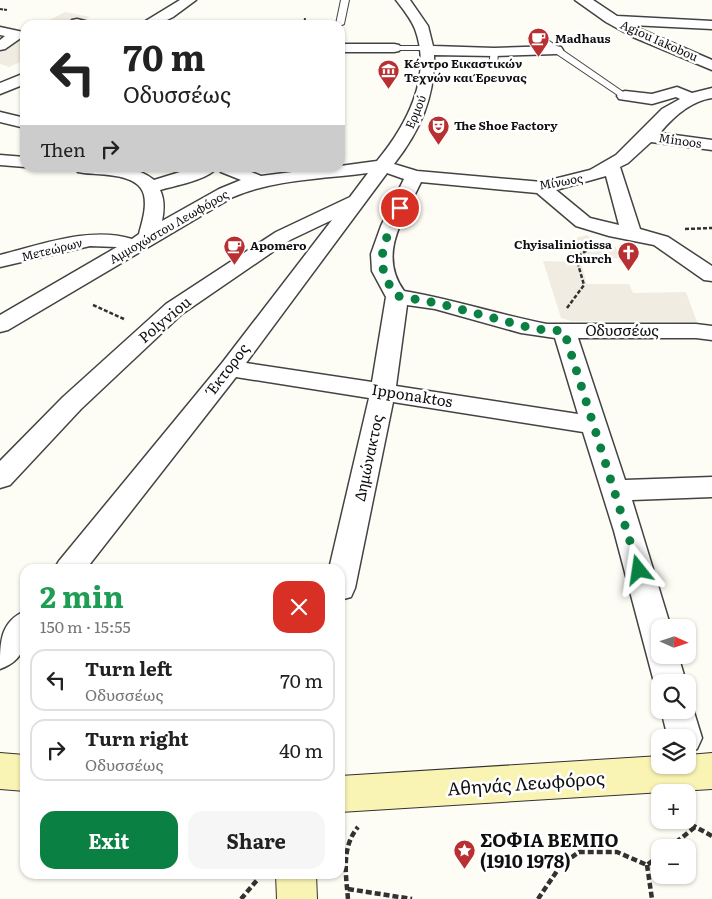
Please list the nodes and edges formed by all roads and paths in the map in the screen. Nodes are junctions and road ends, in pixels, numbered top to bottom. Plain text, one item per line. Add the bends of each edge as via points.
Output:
1 (189, 0) edge
2 (345, 0) edge
3 (403, 0) edge
4 (582, 0) edge
5 (156, 20) edge
6 (341, 20) edge
7 (613, 20) junction
8 (2, 24) edge
9 (712, 25) edge
10 (539, 38) dead end
11 (345, 48) edge
12 (394, 48) joint
13 (426, 49) junction
14 (556, 50) junction
15 (12, 62) edge
16 (712, 65) edge
17 (0, 89) edge
18 (712, 93) edge
19 (625, 96) joint
20 (692, 98) junction
21 (0, 117) edge
22 (20, 122) edge
23 (647, 136) junction
24 (712, 146) edge
25 (0, 160) edge
26 (20, 162) edge
27 (383, 166) junction
28 (609, 167) junction
29 (345, 171) edge
30 (133, 172) edge
31 (198, 172) edge
32 (237, 172) edge
33 (333, 172) edge
34 (415, 176) junction
35 (258, 181) junction
36 (151, 187) junction
37 (542, 188) junction
38 (359, 199) junction
39 (155, 206) junction
40 (181, 218) junction
41 (631, 233) junction
42 (141, 242) junction
43 (598, 243) dead end
44 (0, 261) edge
45 (712, 275) edge
46 (397, 296) junction
47 (93, 305) dead end
48 (5, 317) edge
49 (124, 319) dead end
50 (566, 322) junction
51 (712, 333) edge
52 (230, 368) junction
53 (384, 392) junction
54 (595, 425) junction
55 (0, 478) edge
56 (712, 487) edge
57 (615, 490) junction
58 (73, 564) edge
59 (345, 566) edge
60 (652, 619) edge
61 (20, 630) edge
62 (0, 655) edge
63 (698, 763) edge
64 (0, 771) edge
65 (20, 773) edge
66 (345, 794) edge
67 (366, 821) dead end
68 (696, 827) edge
69 (691, 829) edge
70 (712, 836) edge
71 (680, 839) edge
72 (651, 862) edge
73 (647, 865) junction
74 (258, 879) edge
75 (296, 879) edge
76 (348, 889) junction
77 (241, 899) edge
78 (297, 899) edge
79 (348, 899) edge
80 (412, 899) edge
81 (538, 899) edge
82 (652, 899) edge

1 - 5 street
2 - 6 lane
3 - 13 street, Ερμού via 421,27
4 - 7 street, Agiou Iakobou
7 - 9 street
7 - 16 street, Agiou Iakobou
8 - 15 street via 18,35
10 - 14 lane
11 - 12 street
12 - 13 lane
13 - 14 street via 493,59
13 - 27 street, Ερμού via 428,78 422,102 402,143
14 - 19 lane
15 - 17 street
18 - 20 street, Μίνωος
19 - 20 street via 652,99 677,92
20 - 23 street, Μίνωος via 668,113
21 - 22 street
23 - 24 street, Minoos
23 - 28 street, Μίνωος
25 - 26 street
27 - 29 street, Αμμοχώστου Λεωφόρος
27 - 34 street, Μίνωος
27 - 38 street, Έκτορος
28 - 37 street, Μίνωος via 588,178
28 - 41 street via 614,170
30 - 36 street
31 - 36 street
32 - 35 street
33 - 35 street, Αμμοχώστου Λεωφόρος
34 - 37 street, Μίνωος
34 - 46 street via 381,255 387,284
35 - 40 street, Αμμοχώστου Λεωφόρος via 226,193
36 - 39 street
37 - 41 street via 583,222
38 - 52 street, Έκτορος
38 - 55 street, Polyviou via 283,236 174,309 96,380
39 - 40 street via 164,215
39 - 42 street
40 - 42 street, Αμμοχώστου Λεωφόρος
41 - 45 street via 671,246
42 - 44 street, Μετεώρων via 99,240 72,243
42 - 48 street, Αμμοχώστου Λεωφόρος
43 - 50 path via 576,257 584,285 567,306
46 - 50 street, Οδυσσέως via 535,329
46 - 53 street, Δημώνακτος
47 - 49 path
50 - 51 street, Οδυσσέως
50 - 54 street
52 - 53 street, Ipponaktos
52 - 58 street, Έκτορος
53 - 54 street, Ipponaktos
53 - 59 street, Δημώνακτος
54 - 57 street
56 - 57 street
57 - 60 street
61 - 62 street
63 - 66 street, Αθηνάς Λεωφόρος
64 - 65 street
67 - 76 path via 351,833 347,857
68 - 70 path
69 - 71 path
72 - 73 path
73 - 81 path via 617,852 579,852 562,865
73 - 82 path
74 - 77 path
75 - 78 street
76 - 79 path
76 - 80 path

